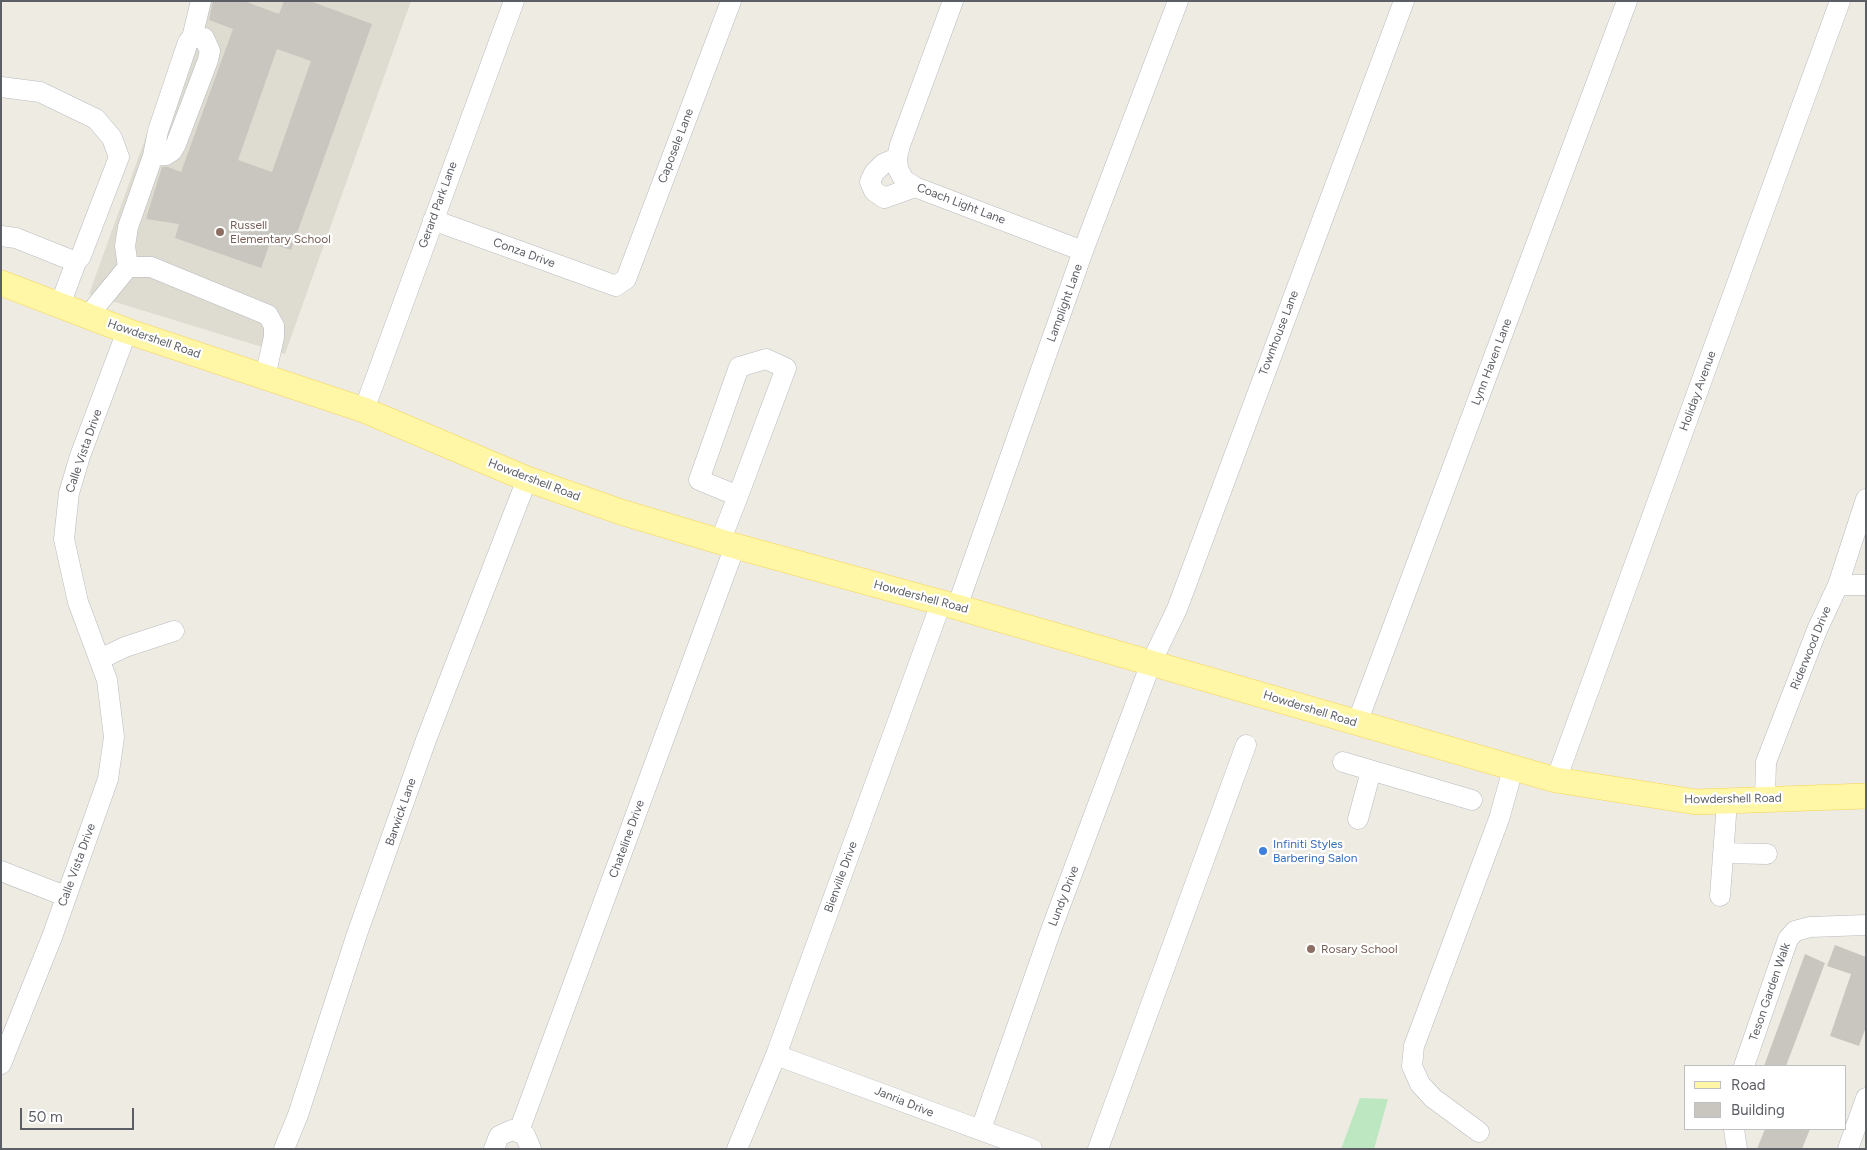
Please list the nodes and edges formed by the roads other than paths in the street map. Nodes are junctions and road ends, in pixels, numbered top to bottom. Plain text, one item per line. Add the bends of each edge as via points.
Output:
1 (201, 1) edge
2 (514, 1) edge
3 (731, 1) edge
4 (953, 1) edge
5 (1178, 1) edge
6 (1404, 1) edge
7 (1627, 1) edge
8 (1840, 1) edge
9 (1, 87) edge
10 (897, 158) junction
11 (916, 187) junction
12 (433, 220) junction
13 (1, 236) edge
14 (1083, 251) junction
15 (76, 262) junction
16 (128, 267) junction
17 (1, 283) edge
18 (616, 286) joint
19 (60, 305) junction
20 (88, 316) junction
21 (127, 331) junction
22 (266, 377) junction
23 (364, 410) junction
24 (527, 479) junction
25 (738, 496) junction
26 (1866, 499) edge
27 (728, 544) junction
28 (1838, 585) junction
29 (1866, 585) edge
30 (949, 605) junction
31 (174, 631) dead end
32 (100, 659) junction
33 (1151, 663) junction
34 (1357, 723) junction
35 (1246, 745) dead end
36 (1343, 762) dead end
37 (1513, 769) junction
38 (1372, 771) junction
39 (1556, 780) junction
40 (1866, 796) edge
41 (1765, 799) junction
42 (1472, 800) dead end
43 (1727, 802) junction
44 (1358, 819) dead end
45 (1723, 853) junction
46 (1767, 854) dead end
47 (1, 871) edge
48 (65, 896) junction
49 (1720, 896) dead end
50 (1866, 925) edge
51 (776, 1055) junction
52 (1, 1064) edge
53 (1744, 1065) edge
54 (1866, 1098) edge
55 (981, 1129) junction
56 (1734, 1130) edge
57 (519, 1131) junction
58 (1479, 1132) dead end
59 (284, 1149) edge
60 (494, 1149) edge
61 (531, 1149) edge
62 (738, 1149) edge
63 (1032, 1149) edge
64 (1098, 1149) edge
65 (1737, 1149) edge
66 (1848, 1149) edge

1 - 16 street via 192,38 204,38 209,44 208,60 172,151 153,156 128,227 125,246
2 - 12 street, Gerard Park Lane
3 - 18 street, Caposele Lane via 626,279
4 - 10 street
5 - 14 street, Lamplight Lane
6 - 33 street, Townhouse Lane via 1177,609
7 - 34 street, Lynn Haven Lane
8 - 39 street, Holiday Avenue
9 - 15 street via 40,92 96,119 112,138 119,157
10 - 11 street, Coach Light Lane via 904,180
10 - 11 street via 883,164 874,173 870,182 874,191 884,198
11 - 14 street, Coach Light Lane
12 - 18 street, Conza Drive
12 - 23 street, Gerard Park Lane
13 - 15 street via 16,238
14 - 30 street, Lamplight Lane
15 - 19 street
16 - 20 street
16 - 22 street via 151,267 268,315 274,326 274,337
17 - 19 main road, Howdershell Road
19 - 20 main road, Howdershell Road
20 - 21 main road, Howdershell Road
21 - 22 main road, Howdershell Road
21 - 32 street, Calle Vista Drive via 80,456 69,493 64,539 72,582
22 - 23 main road, Howdershell Road
23 - 24 main road, Howdershell Road
24 - 27 main road, Howdershell Road
24 - 59 street, Barwick Lane via 426,740
25 - 25 street, Chateline Drive via 786,368 766,358 739,367 699,480
25 - 27 street, Chateline Drive
26 - 28 street, Riderwood Drive
27 - 30 main road, Howdershell Road
27 - 57 street, Chateline Drive
28 - 29 street
28 - 41 street, Riderwood Drive via 1766,762
30 - 33 main road, Howdershell Road
30 - 51 street, Bienville Drive
31 - 32 street
32 - 48 street, Calle Vista Drive via 114,719 112,758 108,779
33 - 34 main road, Howdershell Road
33 - 55 street, Lundy Drive via 1050,930
34 - 37 main road, Howdershell Road
35 - 64 street
36 - 38 street
37 - 39 main road, Howdershell Road
37 - 58 street via 1500,819 1414,1046 1412,1066 1420,1084 1433,1098
38 - 42 street
38 - 44 street
39 - 43 main road, Howdershell Road via 1677,800
40 - 41 main road, Howdershell Road
41 - 43 main road, Howdershell Road
43 - 45 street
45 - 46 street
45 - 49 street
47 - 48 street
48 - 52 street, Calle Vista Drive
50 - 53 street, Teson Garden Walk via 1810,927 1795,931 1788,939
51 - 55 street, Janria Drive
51 - 62 street, Bienville Drive
54 - 66 street
55 - 63 street, Janria Drive
56 - 65 street
57 - 60 street via 512,1130 499,1136
57 - 61 street via 529,1141

